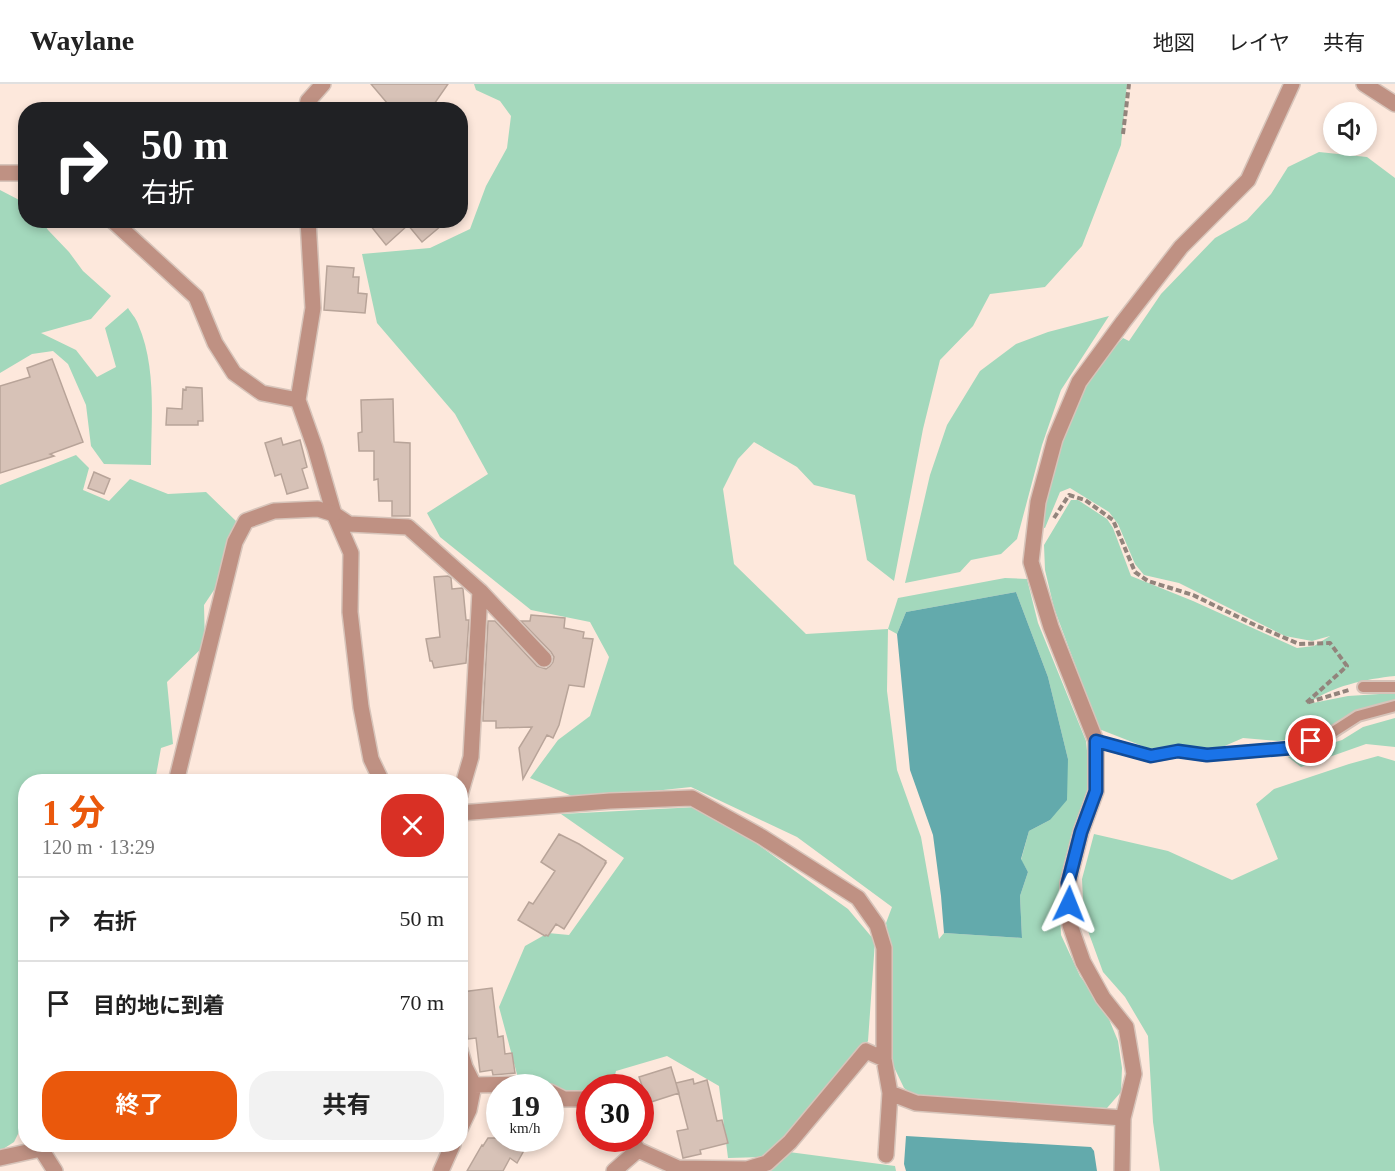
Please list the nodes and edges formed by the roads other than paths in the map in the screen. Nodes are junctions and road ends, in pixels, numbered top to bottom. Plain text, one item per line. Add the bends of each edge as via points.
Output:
1 (323, 84) edge
2 (1292, 84) edge
3 (1364, 84) edge
4 (308, 102) edge
5 (1395, 104) edge
6 (0, 173) edge
7 (18, 173) edge
8 (121, 228) edge
9 (308, 228) edge
10 (298, 400) junction
11 (334, 514) junction
12 (480, 591) junction
13 (544, 659) dead end
14 (1363, 687) road end
15 (1395, 687) edge
16 (1395, 706) edge
17 (1096, 741) junction
18 (178, 774) edge
19 (378, 774) edge
20 (466, 774) edge
21 (468, 812) edge
22 (884, 1059) junction
23 (468, 1073) edge
24 (474, 1085) junction
25 (486, 1085) edge
26 (890, 1093) junction
27 (468, 1112) edge
28 (1123, 1118) junction
29 (22, 1152) edge
30 (43, 1152) edge
31 (449, 1152) edge
32 (628, 1152) edge
33 (649, 1152) edge
34 (886, 1155) dead end
35 (0, 1158) edge
36 (54, 1171) edge
37 (441, 1171) edge
38 (614, 1171) edge
39 (1122, 1171) edge

1 - 4 street
2 - 17 street via 1248,180 1181,248 1123,322 1079,382 1055,439 1038,502 1031,562 1051,627
3 - 5 street
6 - 7 street
8 - 10 street via 196,297 215,343 234,373 262,393
9 - 10 street via 313,308
10 - 11 street
11 - 12 street via 349,524 408,527
11 - 18 street via 318,509 274,511 246,521 235,542
11 - 19 street via 351,553 350,612 360,707
12 - 13 street
12 - 20 street via 471,757
14 - 15 lane
16 - 17 lane via 1358,716 1330,734 1291,748 1207,755 1178,751 1151,756
17 - 28 street via 1096,791 1068,883 1070,925 1083,962 1103,998 1126,1027 1134,1074
21 - 22 street via 692,798 762,837 858,898 877,924 884,948
22 - 26 street
22 - 33 street via 866,1051 790,1142 766,1163 747,1169 678,1168
23 - 24 street
24 - 25 street
24 - 27 street
26 - 28 street via 916,1103
26 - 34 street
28 - 39 street
29 - 35 street
30 - 36 street
31 - 37 street
32 - 38 street

